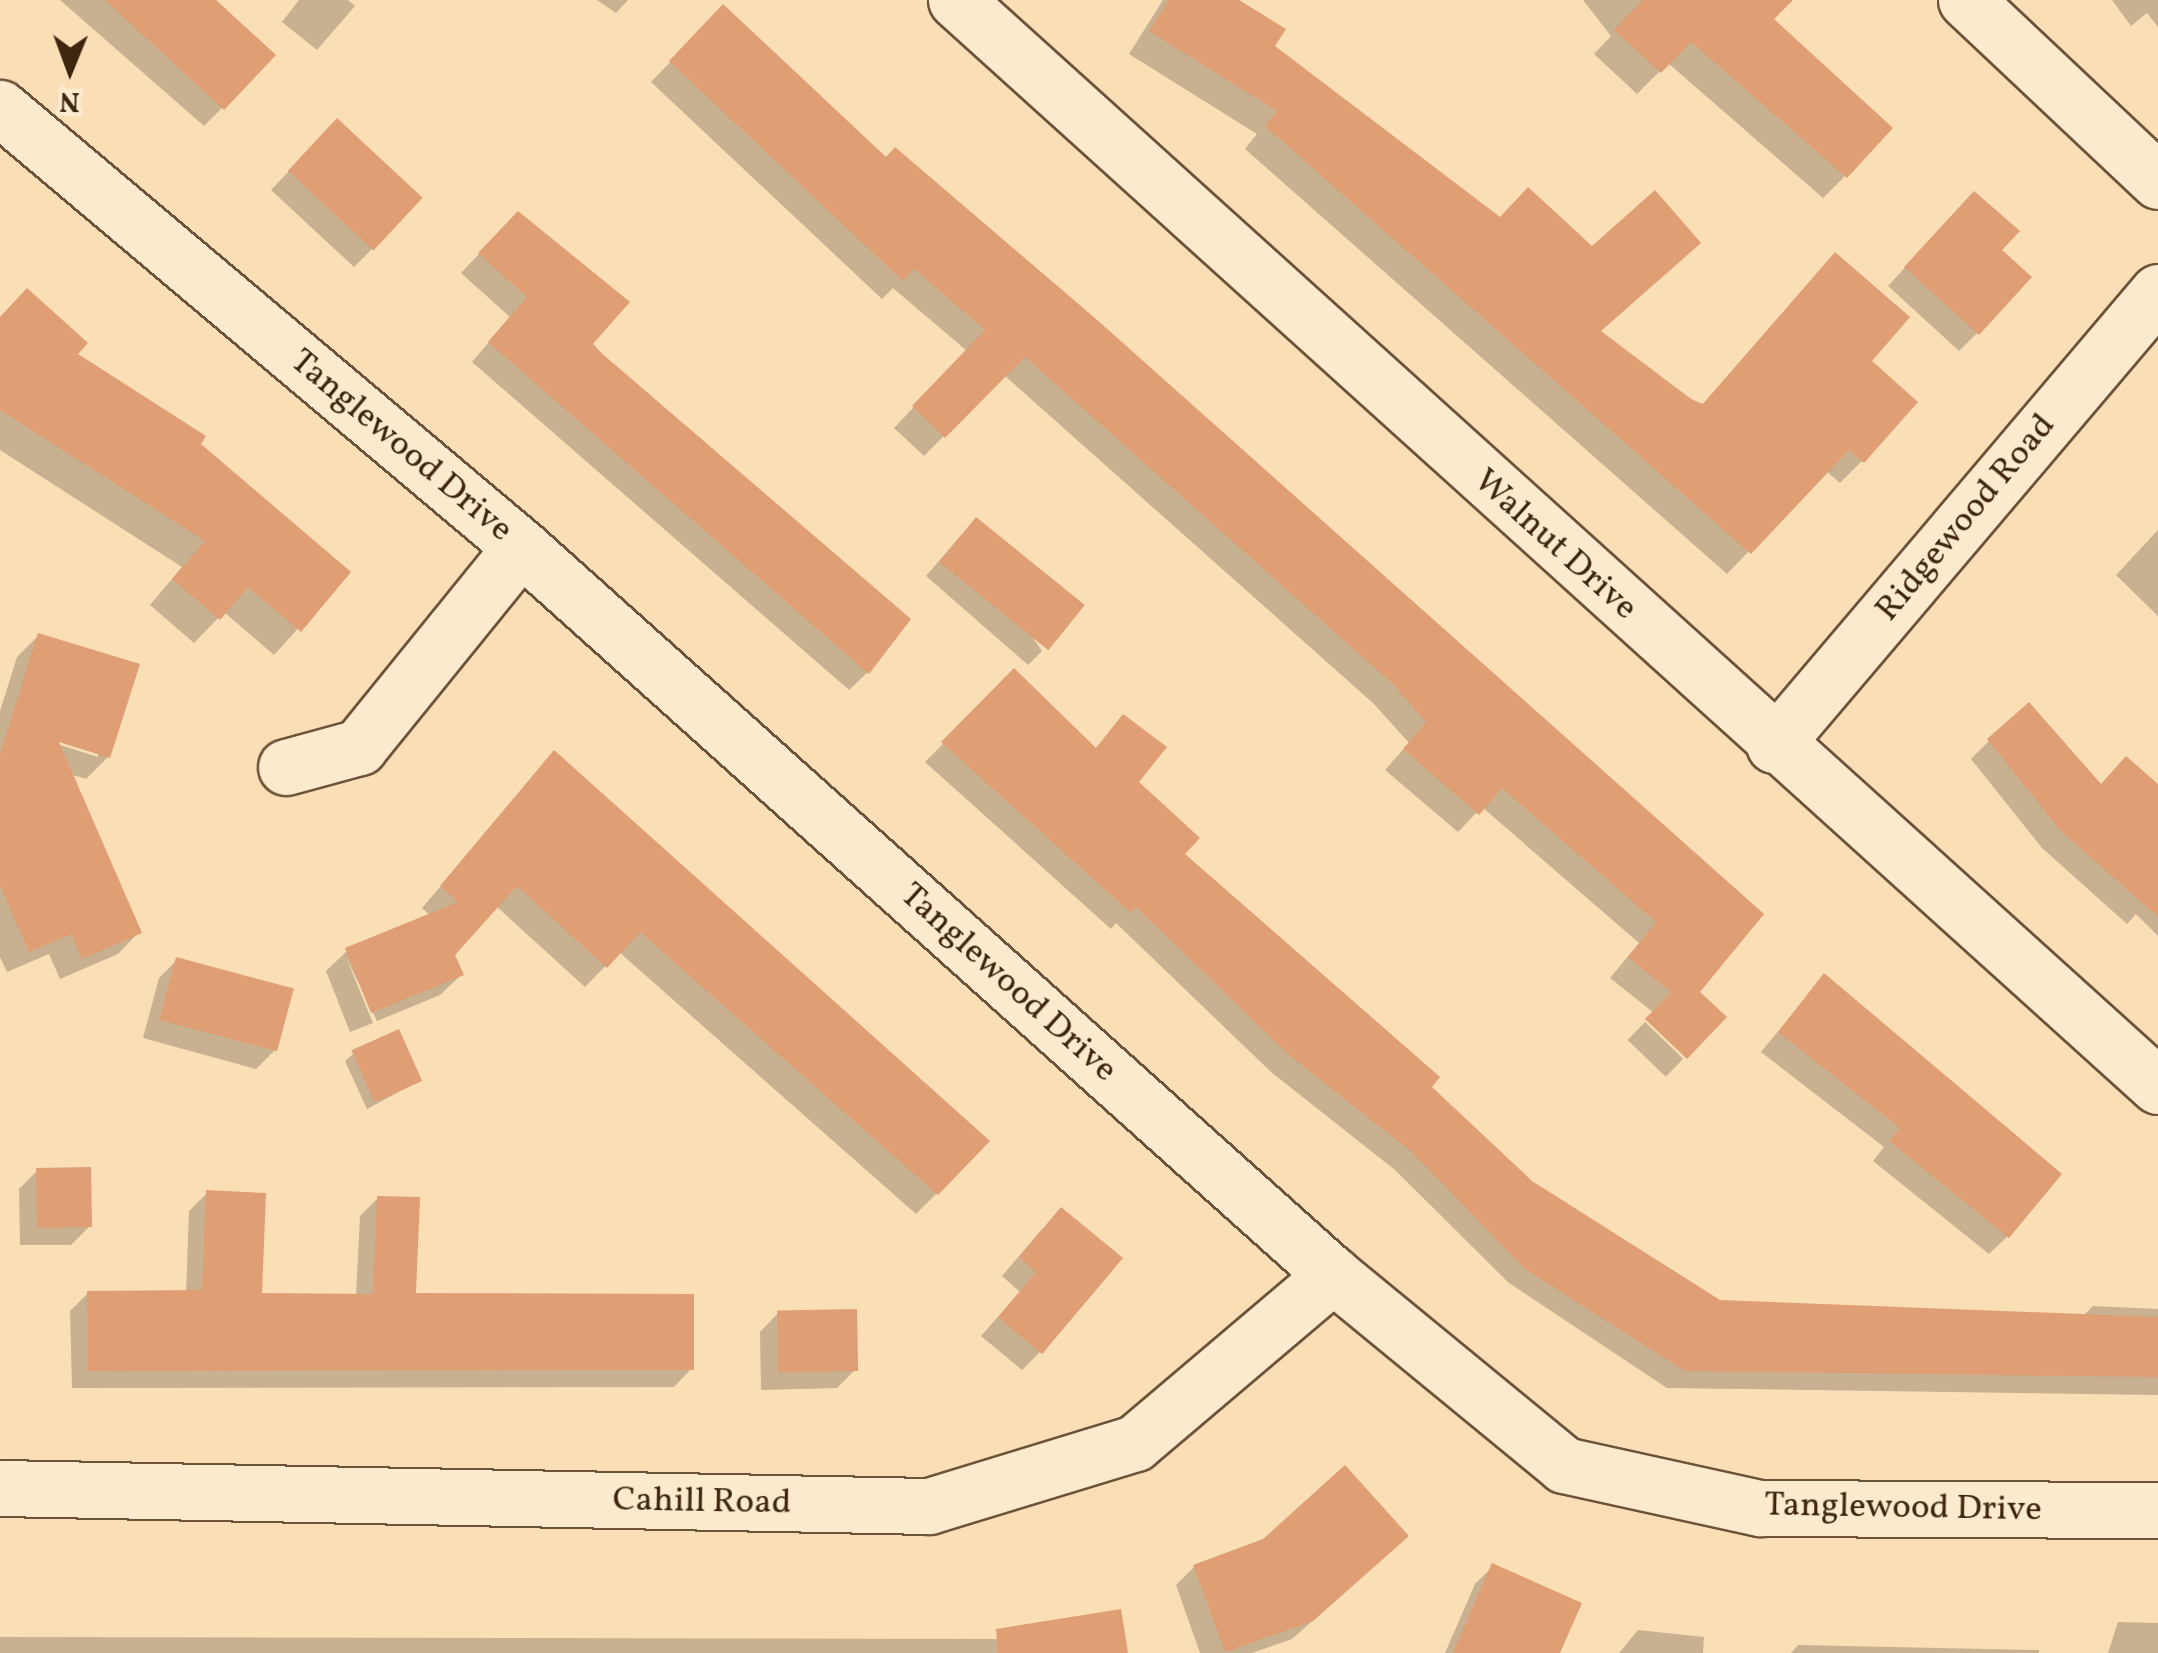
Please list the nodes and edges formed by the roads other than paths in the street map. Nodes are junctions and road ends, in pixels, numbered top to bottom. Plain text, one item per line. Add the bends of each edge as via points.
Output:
1 (956, 0) edge
2 (1966, 0) edge
3 (0, 108) edge
4 (2158, 181) edge
5 (2158, 292) edge
6 (521, 547) junction
7 (1774, 744) junction
8 (286, 767) dead end
9 (2158, 1086) edge
10 (1333, 1276) junction
11 (0, 1488) edge
12 (2158, 1510) edge

1 - 7 street, Walnut Drive
2 - 4 street
3 - 6 street, Tanglewood Drive
5 - 7 street, Ridgewood Road
6 - 8 street via 360,747
6 - 10 street, Tanglewood Drive
7 - 9 street, Walnut Drive
10 - 11 street, Cahill Road via 1134,1443 929,1506
10 - 12 street, Tanglewood Drive via 1564,1465 1760,1508

